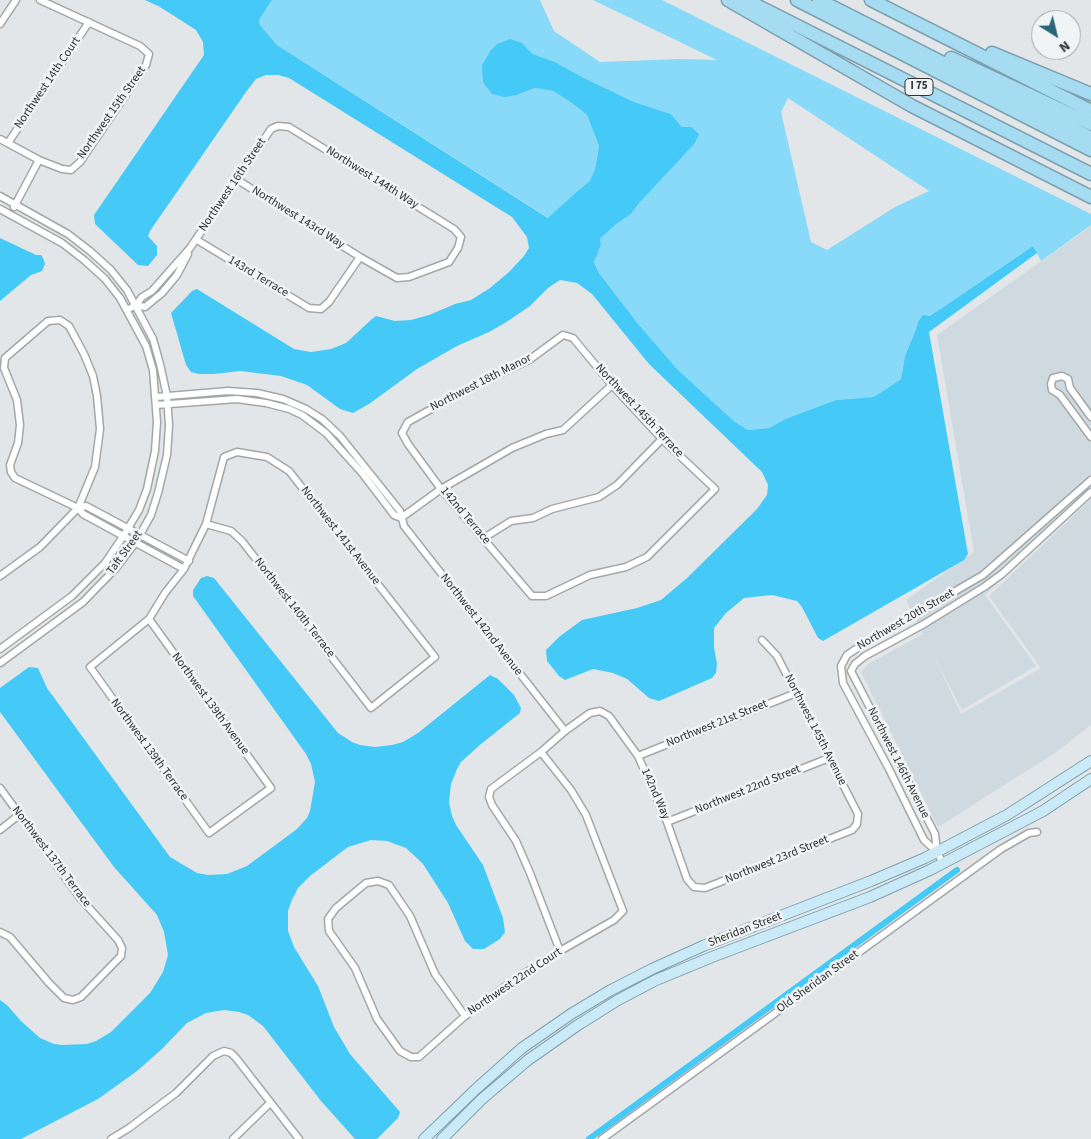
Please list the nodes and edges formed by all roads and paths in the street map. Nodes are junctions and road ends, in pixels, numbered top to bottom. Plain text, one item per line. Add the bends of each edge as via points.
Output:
1 (16, 0) edge
2 (40, 0) edge
3 (728, 0) edge
4 (746, 0) edge
5 (797, 0) edge
6 (819, 0) edge
7 (830, 0) edge
8 (873, 1) edge
9 (89, 22) junction
10 (0, 24) edge
11 (1091, 94) edge
12 (1091, 111) edge
13 (1091, 124) edge
14 (278, 126) joint
15 (1091, 138) edge
16 (0, 139) edge
17 (8, 143) junction
18 (1091, 150) edge
19 (39, 160) junction
20 (1091, 174) edge
21 (236, 179) junction
22 (0, 196) edge
23 (1091, 197) edge
24 (16, 205) junction
25 (0, 209) edge
26 (10, 214) junction
27 (461, 237) joint
28 (197, 240) junction
29 (360, 257) junction
30 (136, 305) junction
31 (126, 310) junction
32 (563, 336) joint
33 (612, 385) junction
34 (166, 396) junction
35 (156, 397) junction
36 (167, 404) junction
37 (156, 405) junction
38 (1091, 417) edge
39 (402, 433) joint
40 (1091, 437) edge
41 (662, 440) junction
42 (1091, 480) edge
43 (442, 488) junction
44 (1091, 492) edge
45 (78, 508) junction
46 (401, 518) junction
47 (206, 524) junction
48 (129, 528) junction
49 (140, 534) junction
50 (124, 535) junction
51 (484, 538) junction
52 (136, 542) junction
53 (188, 561) junction
54 (184, 569) junction
55 (0, 576) edge
56 (532, 596) joint
57 (150, 619) junction
58 (762, 640) dead end
59 (0, 650) edge
60 (0, 664) edge
61 (855, 664) joint
62 (796, 693) junction
63 (371, 708) joint
64 (565, 730) junction
65 (541, 752) junction
66 (638, 756) junction
67 (828, 758) junction
68 (1085, 772) edge
69 (0, 788) edge
70 (19, 815) junction
71 (667, 822) junction
72 (857, 824) joint
73 (0, 830) edge
74 (1037, 832) dead end
75 (209, 833) joint
76 (937, 852) junction
77 (944, 864) junction
78 (694, 887) joint
79 (0, 932) edge
80 (560, 951) junction
81 (465, 1016) junction
82 (270, 1104) junction
83 (110, 1139) edge
84 (233, 1139) edge
85 (299, 1139) edge
86 (424, 1139) edge
87 (442, 1139) edge
88 (602, 1139) edge

1 - 10 street
2 - 9 street
3 - 23 highway via 912,106
4 - 20 highway, I 75
5 - 18 highway
6 - 15 highway
7 - 13 highway
8 - 11 highway
8 - 12 highway
9 - 17 street, Northwest 14th Court
9 - 19 street, Northwest 15th Street via 140,46 149,54 146,65 80,162 71,170
14 - 21 street, Northwest 16th Street via 271,129
14 - 27 street, Northwest 144th Way via 289,127 454,229
16 - 17 street
17 - 19 street
19 - 24 street
21 - 28 street, Northwest 16th Street
21 - 29 street, Northwest 143rd Way
22 - 24 street
24 - 26 street
24 - 30 street via 68,234 90,251 111,270
25 - 26 street
26 - 31 street via 62,243 84,260 105,278
27 - 29 street, Northwest 143rd Way via 449,262 409,277 397,278
28 - 29 street, 143rd Terrace via 309,308 321,309 329,302
28 - 30 street, Northwest 16th Street via 162,292 145,306
30 - 31 street, Northwest 16th Street
30 - 34 street via 153,339
31 - 35 street via 146,346
32 - 33 street, Northwest 145th Terrace via 573,338
32 - 39 street, Northwest 18th Manor via 529,360 408,422
33 - 41 street, Northwest 145th Terrace
33 - 43 street via 563,430 512,448
34 - 35 street, Northwest 142nd Avenue
34 - 36 street, Taft Street
34 - 46 street, Northwest 142nd Avenue via 257,392 306,409 340,436 400,511
35 - 37 street, Taft Street
36 - 37 street, Northwest 142nd Avenue
36 - 46 street, Northwest 142nd Avenue via 251,400 277,405 302,416 334,442 394,515
36 - 49 street, Taft Street via 168,435 163,478 151,515
37 - 48 street, Taft Street via 151,474
38 - 40 street via 1070,388 1068,379 1053,378 1052,390 1060,395
39 - 43 street, 142nd Terrace
41 - 51 street via 617,485 599,497 552,509 533,518 511,521
41 - 56 street, Northwest 145th Terrace via 715,489 647,557 626,567 590,575 546,596
42 - 76 street, Northwest 20th Street via 983,575 859,648 840,666 843,683 924,840
43 - 46 street
43 - 51 street, 142nd Terrace
44 - 61 street, Northwest 20th Street via 1002,574
45 - 45 street via 95,468 100,429 97,396 93,376 69,326 60,320 48,321 5,358 4,368 17,400 20,425 11,472 15,478
45 - 48 street via 86,506
45 - 50 street via 83,514
45 - 55 street via 40,547
46 - 64 street, Northwest 142nd Avenue
47 - 53 street
47 - 63 street, Northwest 140th Terrace via 231,532 242,541
47 - 63 street, Northwest 141st Avenue via 224,457 237,452 267,457 289,471 436,657
48 - 49 street
48 - 50 street, Taft Street
49 - 52 street, Taft Street
49 - 53 street
50 - 52 street
50 - 59 street, Taft Street via 105,563 72,596
51 - 56 street, 142nd Terrace
52 - 54 street
52 - 60 street, Taft Street via 83,602
53 - 54 street
54 - 57 street
57 - 75 street, Northwest 139th Terrace via 90,667
57 - 75 street, Northwest 139th Avenue via 271,788
58 - 62 street, Northwest 145th Avenue via 777,656
61 - 76 street, Northwest 146th Avenue via 851,672 935,834
62 - 66 street, Northwest 21st Street
62 - 67 street, Northwest 145th Avenue
64 - 65 street
64 - 66 street, 142nd Way via 590,713 600,711 609,716
65 - 80 street via 492,789 488,797 516,842
65 - 80 street, Northwest 22nd Court via 586,815 623,911 614,920
66 - 71 street, 142nd Way
67 - 71 street, Northwest 22nd Street
67 - 72 street, Northwest 145th Avenue via 858,814
68 - 76 main road, Sheridan Street
68 - 77 main road, Sheridan Street via 1064,798
69 - 70 street, Northwest 137th Terrace
70 - 73 street
70 - 79 street, Northwest 137th Terrace via 81,899 118,940 121,956 81,997 73,1000 64,998 10,937
71 - 78 street, 142nd Way via 687,879
72 - 78 street, Northwest 23rd Street via 852,830 705,888
74 - 88 street, Old Sheridan Street via 1029,833 1001,849
76 - 77 street, Northwest 146th Avenue
76 - 86 main road, Sheridan Street via 702,946 611,990 522,1048
77 - 87 main road, Sheridan Street via 870,897 688,966 618,1000 528,1060
80 - 81 street, Northwest 22nd Court
81 - 81 street, Northwest 22nd Court via 435,974 410,916 389,886 378,882 366,884 336,908 328,919 330,931 355,968 377,1019 400,1051 411,1058 419,1057
82 - 83 street via 236,1058 224,1051 213,1056 176,1092
82 - 84 street
82 - 85 street

